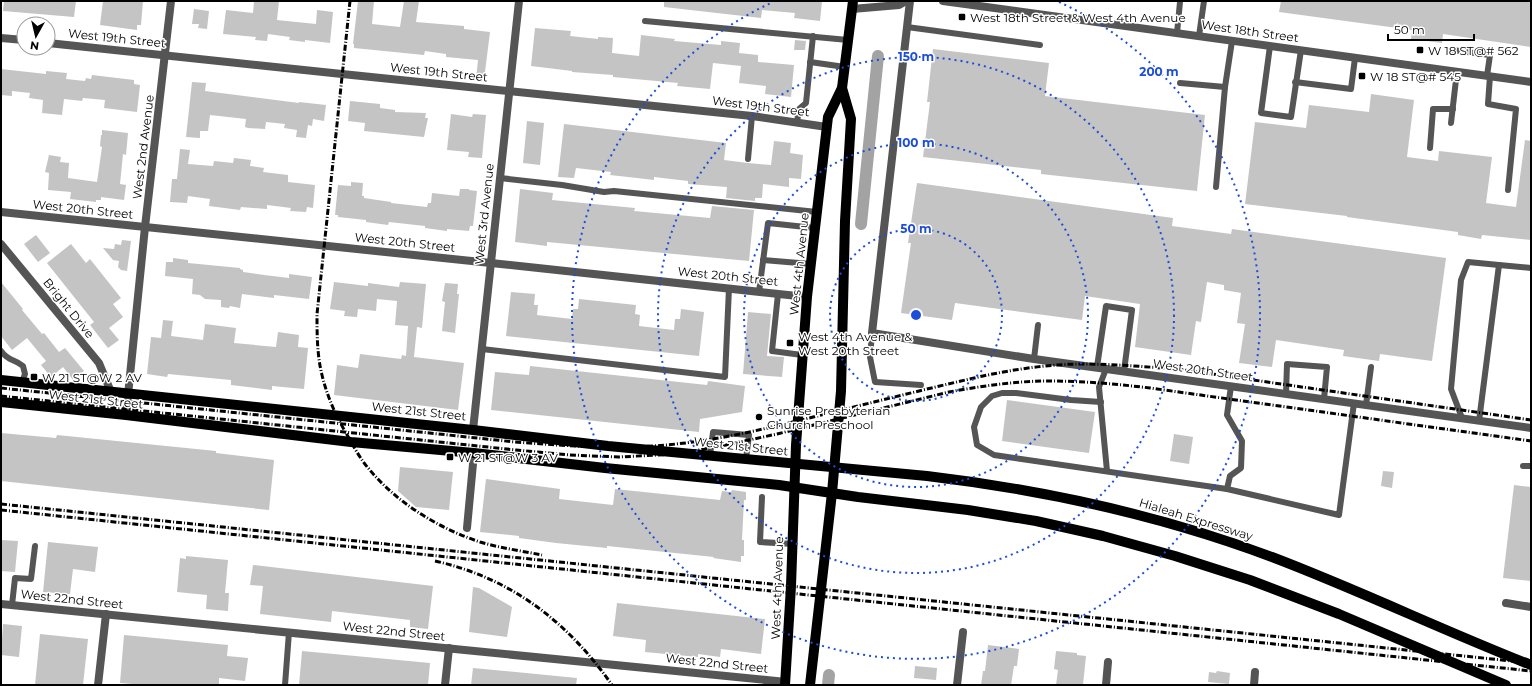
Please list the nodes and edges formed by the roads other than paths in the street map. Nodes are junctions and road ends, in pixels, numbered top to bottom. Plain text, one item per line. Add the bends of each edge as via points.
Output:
1 (171, 1) edge
2 (519, 1) edge
3 (906, 1) edge
4 (910, 1) edge
5 (943, 1) edge
6 (1204, 1) edge
7 (1180, 2) edge
8 (852, 5) edge
9 (646, 21) dead end
10 (907, 27) junction
11 (1177, 33) junction
12 (813, 36) junction
13 (1200, 36) junction
14 (1, 38) edge
15 (16, 39) edge
16 (848, 40) junction
17 (1232, 41) junction
18 (56, 44) edge
19 (1040, 45) dead end
20 (1270, 46) junction
21 (1300, 50) junction
22 (1452, 50) dead end
23 (166, 55) junction
24 (1355, 58) junction
25 (810, 62) junction
26 (845, 67) junction
27 (1457, 71) junction
28 (1488, 76) junction
29 (1295, 82) junction
30 (1531, 82) edge
31 (1180, 83) dead end
32 (1225, 86) junction
33 (842, 88) junction
34 (509, 91) junction
35 (1453, 109) junction
36 (752, 116) junction
37 (797, 122) junction
38 (1451, 123) dead end
39 (827, 127) junction
40 (1430, 148) dead end
41 (748, 159) dead end
42 (500, 178) junction
43 (1216, 187) dead end
44 (1508, 190) dead end
45 (1, 212) edge
46 (817, 212) junction
47 (145, 227) junction
48 (815, 228) junction
49 (1, 244) edge
50 (763, 260) junction
51 (491, 263) junction
52 (811, 264) junction
53 (1499, 265) junction
54 (1531, 268) edge
55 (729, 288) junction
56 (759, 292) junction
57 (778, 294) junction
58 (807, 297) junction
59 (1038, 325) dead end
60 (872, 333) junction
61 (482, 349) junction
62 (1, 351) edge
63 (802, 355) junction
64 (1034, 359) junction
65 (1096, 367) junction
66 (1371, 367) dead end
67 (1106, 369) junction
68 (1124, 371) junction
69 (1, 380) edge
70 (22, 382) junction
71 (922, 385) dead end
72 (1232, 386) junction
73 (111, 392) junction
74 (129, 394) junction
75 (1286, 394) junction
76 (1324, 399) junction
77 (1, 402) edge
78 (1101, 402) junction
79 (1354, 403) junction
80 (1366, 405) junction
81 (126, 415) junction
82 (1462, 418) junction
83 (1480, 421) junction
84 (1531, 428) edge
85 (473, 430) junction
86 (474, 453) junction
87 (710, 456) junction
88 (746, 460) junction
89 (796, 464) junction
90 (1523, 466) dead end
91 (1531, 466) edge
92 (834, 467) junction
93 (1107, 471) junction
94 (795, 488) junction
95 (1228, 489) junction
96 (832, 493) junction
97 (762, 497) dead end
98 (467, 528) dead end
99 (793, 544) junction
100 (35, 546) dead end
101 (1506, 603) dead end
102 (1, 604) edge
103 (12, 605) junction
104 (1531, 607) edge
105 (106, 614) junction
106 (289, 632) junction
107 (964, 632) dead end
108 (449, 648) junction
109 (1108, 662) dead end
110 (1531, 665) edge
111 (1255, 672) dead end
112 (785, 683) edge
113 (98, 685) edge
114 (285, 685) edge
115 (445, 685) edge
116 (810, 685) edge
117 (957, 685) edge
118 (1106, 685) edge
119 (1254, 685) edge
120 (1506, 685) edge

1 - 23 street, West 2nd Avenue
2 - 34 street, West 3rd Avenue
3 - 8 street via 899,5
4 - 10 street
5 - 11 street, West 18th Street
6 - 13 lane
7 - 11 lane
8 - 16 main road, West 4th Avenue
9 - 12 lane
10 - 19 lane
10 - 60 street
11 - 13 street, West 18th Street
12 - 16 lane
12 - 25 lane
13 - 17 street, West 18th Street
14 - 15 street
16 - 26 main road, West 4th Avenue
17 - 20 street, West 18th Street
17 - 32 lane
18 - 23 street, West 19th Street
20 - 21 street, West 18th Street
20 - 29 lane via 1261,113 1291,117
21 - 24 street, West 18th Street
21 - 29 lane
22 - 28 lane via 1490,54
23 - 34 street, West 19th Street
23 - 47 street, West 2nd Avenue
24 - 27 street, West 18th Street
24 - 29 lane via 1351,89
25 - 26 lane
25 - 37 lane via 806,102 799,109
26 - 33 main road, West 4th Avenue
27 - 28 street, West 18th Street
27 - 35 lane
28 - 30 street, West 18th Street
28 - 44 lane via 1488,104 1516,109
31 - 32 lane
32 - 43 lane
33 - 39 main road, West 4th Avenue via 828,117
33 - 92 main road, West 4th Avenue via 851,119 845,221 842,355
34 - 36 street, West 19th Street
34 - 42 street, West 3rd Avenue
35 - 38 lane
35 - 40 lane via 1433,109
36 - 37 street, West 19th Street
36 - 41 lane
37 - 39 street, West 19th Street
39 - 46 main road, West 4th Avenue
42 - 46 lane via 604,192 691,198
42 - 51 street, West 3rd Avenue
45 - 47 street, West 20th Street
46 - 48 main road, West 4th Avenue
47 - 51 street, West 20th Street
47 - 74 street, West 2nd Avenue
48 - 50 lane via 768,223
48 - 52 main road, West 4th Avenue
49 - 73 street, Bright Drive via 99,363
50 - 52 lane
50 - 56 lane
51 - 55 street, West 20th Street
51 - 61 street, West 3rd Avenue
52 - 58 main road, West 4th Avenue
53 - 54 lane
53 - 82 lane via 1468,262 1461,280 1451,389
53 - 83 lane
55 - 56 street, West 20th Street
55 - 61 lane via 725,377
56 - 57 street, West 20th Street
57 - 58 street, West 20th Street
57 - 63 lane via 772,351
58 - 63 main road, West 4th Avenue
59 - 64 lane
60 - 64 street, West 20th Street
60 - 71 lane via 870,357 875,382
61 - 85 street, West 3rd Avenue
62 - 70 lane via 8,359 23,366 25,374
63 - 89 main road, West 4th Avenue
64 - 65 street, West 20th Street
65 - 67 street, West 20th Street
65 - 68 lane via 1106,306 1132,310
66 - 80 lane
67 - 68 street, West 20th Street
67 - 78 lane via 1099,387
68 - 72 street, West 20th Street
69 - 70 main road, West 21st Street
70 - 73 main road, West 21st Street
72 - 75 street, West 20th Street
72 - 95 lane via 1227,415 1242,441 1241,468 1230,476
73 - 74 main road, West 21st Street
74 - 81 street, West 2nd Avenue
74 - 85 main road, West 21st Street
75 - 76 street, West 20th Street
75 - 76 lane via 1287,364 1327,367
76 - 79 street, West 20th Street
77 - 81 main road, West 21st Street
78 - 93 lane
78 - 93 lane via 1002,393 992,396 981,407 974,427 977,445 994,455
79 - 80 street, West 20th Street
79 - 95 lane via 1339,515
80 - 82 street, West 20th Street
81 - 86 main road, West 21st Street via 351,442
82 - 83 street, West 20th Street
83 - 84 street, West 20th Street
85 - 87 main road, West 21st Street
86 - 94 main road, West 21st Street
86 - 98 street
87 - 88 main road, West 21st Street
87 - 88 lane via 713,432 749,435
88 - 89 main road, West 21st Street
89 - 92 main road, West 21st Street
89 - 94 main road, West 4th Avenue
90 - 91 lane
92 - 96 main road, West 4th Avenue
92 - 110 main road, Hialeah Expressway via 971,481 1108,507 1170,523 1271,557
93 - 95 lane
94 - 96 main road, West 21st Street
94 - 99 main road, West 4th Avenue
96 - 116 main road, West 4th Avenue
96 - 120 main road via 1036,521 1175,556 1250,580 1339,614
97 - 99 lane via 760,542
99 - 112 main road, West 4th Avenue
100 - 103 lane via 31,580 15,578
101 - 104 street
102 - 103 street, West 22nd Street
103 - 105 street, West 22nd Street
105 - 106 street, West 22nd Street
105 - 113 street
106 - 108 street, West 22nd Street
106 - 114 lane
107 - 117 street
108 - 112 street, West 22nd Street
108 - 115 street
109 - 118 street
111 - 119 street

